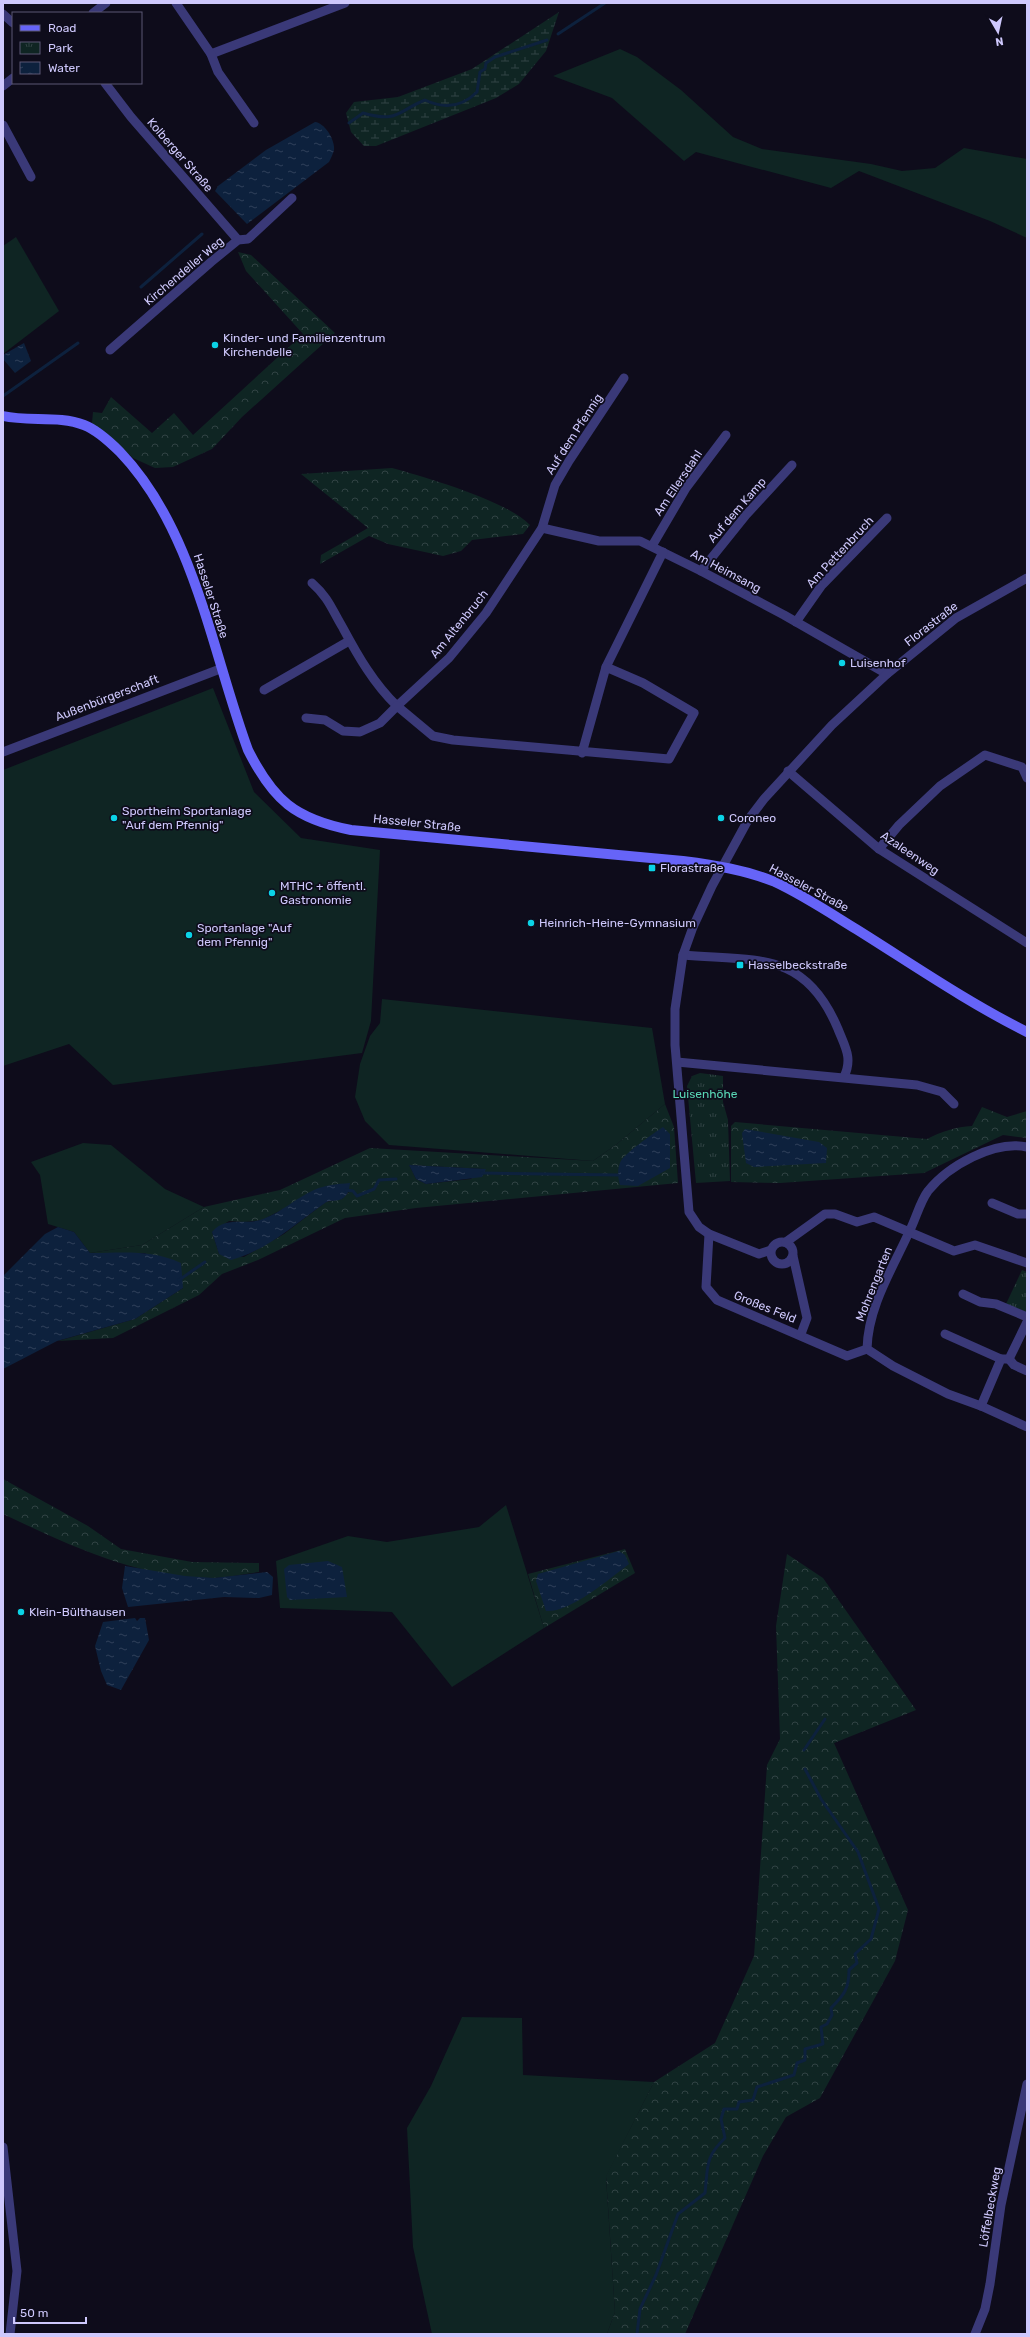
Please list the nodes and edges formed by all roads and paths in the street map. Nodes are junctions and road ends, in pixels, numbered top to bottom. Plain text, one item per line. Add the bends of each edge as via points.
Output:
1 (106, 3) edge
2 (176, 3) edge
3 (345, 3) edge
4 (94, 12) edge
5 (3, 14) edge
6 (12, 22) edge
7 (211, 54) junction
8 (12, 79) edge
9 (106, 84) edge
10 (3, 86) edge
11 (254, 123) dead end
12 (3, 124) edge
13 (31, 177) dead end
14 (292, 198) dead end
15 (238, 240) junction
16 (110, 350) dead end
17 (624, 378) dead end
18 (3, 416) edge
19 (726, 435) dead end
20 (792, 465) dead end
21 (888, 518) dead end
22 (542, 528) junction
23 (652, 546) junction
24 (664, 552) junction
25 (701, 571) junction
26 (1027, 578) edge
27 (312, 583) dead end
28 (796, 622) junction
29 (350, 640) junction
30 (606, 667) junction
31 (220, 670) junction
32 (887, 674) junction
33 (264, 690) dead end
34 (396, 706) junction
35 (306, 718) dead end
36 (3, 752) edge
37 (582, 752) junction
38 (788, 771) junction
39 (1027, 778) edge
40 (879, 849) junction
41 (724, 867) junction
42 (1027, 943) edge
43 (683, 955) junction
44 (1027, 1032) edge
45 (677, 1062) junction
46 (844, 1077) junction
47 (954, 1104) dead end
48 (1027, 1147) edge
49 (992, 1203) dead end
50 (1027, 1214) edge
51 (909, 1232) junction
52 (710, 1234) junction
53 (786, 1242) junction
54 (771, 1250) junction
55 (793, 1256) junction
56 (1027, 1263) edge
57 (963, 1294) dead end
58 (1027, 1318) edge
59 (1027, 1322) edge
60 (801, 1334) junction
61 (945, 1334) dead end
62 (867, 1349) junction
63 (1005, 1359) junction
64 (1027, 1371) edge
65 (981, 1406) junction
66 (1027, 1427) edge
67 (1027, 2084) edge
68 (3, 2147) edge
69 (10, 2334) edge
70 (975, 2334) edge

1 - 4 street
2 - 7 street
3 - 7 street
5 - 6 street
7 - 11 street via 218,72
8 - 10 street
9 - 15 street, Kolberger Straße via 131,118
12 - 13 street
14 - 15 street, Kirchendeller Weg via 248,239
15 - 16 street, Kirchendeller Weg
17 - 22 street, Auf dem Pfennig via 555,486
18 - 31 main road, Hasseler Straße via 64,420 85,426 114,446 128,461 161,509 183,553 198,593
19 - 23 street, Am Ellersdahl via 686,488
20 - 25 street, Auf dem Kamp via 746,515
21 - 28 street, Am Pettenbruch via 822,585
22 - 23 street, Am Heimsang via 599,540 640,541
22 - 34 street, Am Altenbruch via 486,613 449,658
23 - 24 street, Am Heimsang
24 - 25 street, Am Heimsang
24 - 30 street
25 - 28 street, Am Heimsang
26 - 32 street, Florastraße via 956,618
27 - 29 street via 331,604
28 - 32 street, Am Heimsang
29 - 33 street
29 - 34 street via 381,690
30 - 37 street
30 - 37 street via 642,683 694,713 669,759
31 - 36 street, Außenbürgerschaft
31 - 41 main road, Hasseler Straße via 248,750 258,770 286,803 308,818 351,830
32 - 38 street, Florastraße
34 - 35 street, Am Altenbruch via 380,723 360,732 343,731 325,720
34 - 37 street via 433,736
38 - 40 street, Azaleenweg
38 - 41 street, Florastraße via 748,820
39 - 40 street via 1022,767 985,755 940,786 899,825
40 - 42 street, Azaleenweg
41 - 43 street via 693,928
41 - 44 main road, Hasseler Straße via 775,882 822,908 967,999
43 - 45 street via 675,1009
43 - 46 street via 766,962 798,974 819,993 836,1025 849,1059 849,1067
45 - 46 street
45 - 52 street via 689,1212 700,1227
46 - 47 street via 917,1085 942,1092
48 - 51 street, Mohrengarten via 1019,1145 997,1148 976,1156 945,1174 927,1192
49 - 50 street via 1018,1214
51 - 53 street via 874,1218 857,1222 836,1214 825,1214
51 - 56 street via 954,1251 975,1245
51 - 62 street, Mohrengarten via 892,1265 868,1329
52 - 54 street via 759,1254
52 - 60 street, Großes Feld via 706,1286 717,1300
53 - 54 street via 777,1243
53 - 55 street via 792,1248
54 - 55 street via 772,1259 779,1264 788,1263
55 - 60 street via 806,1318
57 - 58 street via 980,1302 996,1304
59 - 63 street
60 - 62 street, Großes Feld via 847,1356
61 - 63 street
62 - 65 street via 893,1366 948,1394
63 - 64 street
63 - 65 street
65 - 66 street
67 - 70 street, Löffelbeckweg via 1001,2206 985,2309
68 - 69 street via 17,2271

